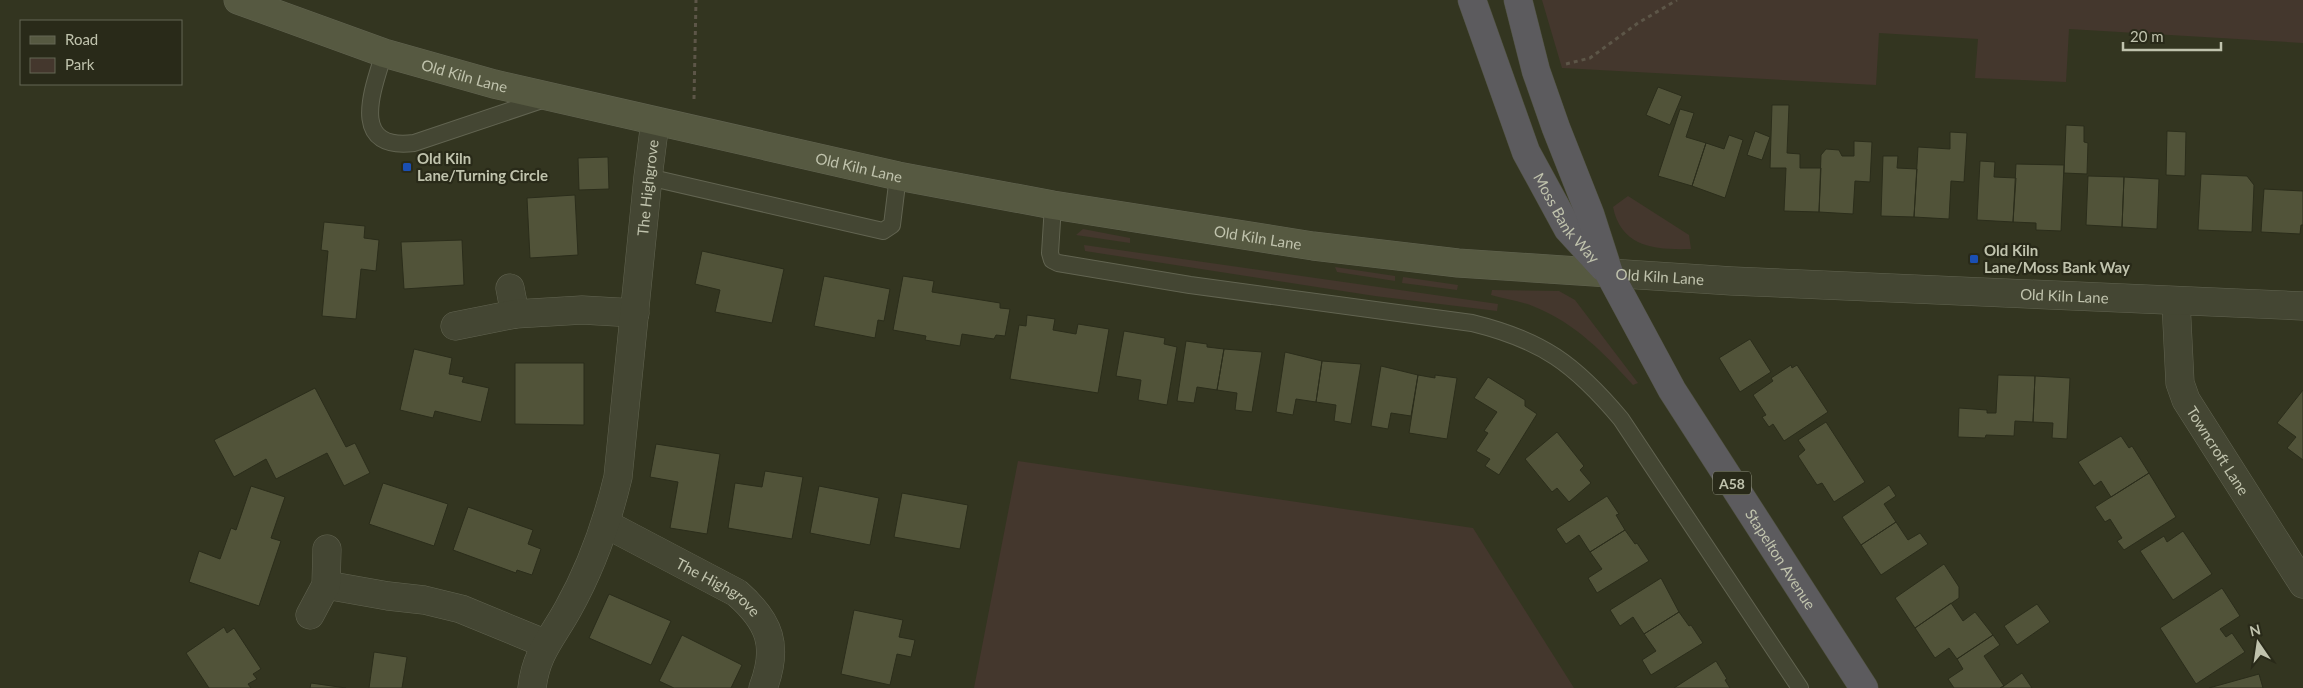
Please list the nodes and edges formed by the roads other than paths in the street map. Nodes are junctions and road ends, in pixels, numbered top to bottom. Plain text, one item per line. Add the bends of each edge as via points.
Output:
1 (238, 0) edge
2 (1472, 0) edge
3 (1518, 0) edge
4 (384, 53) junction
5 (549, 97) junction
6 (655, 122) junction
7 (898, 176) junction
8 (648, 177) junction
9 (1053, 205) junction
10 (1609, 273) junction
11 (2176, 302) junction
12 (2303, 306) edge
13 (635, 313) junction
14 (455, 326) dead end
15 (606, 524) junction
16 (327, 549) dead end
17 (2303, 584) edge
18 (326, 585) junction
19 (310, 615) dead end
20 (546, 644) junction
21 (532, 688) edge
22 (763, 688) edge
23 (1800, 688) edge
24 (1864, 688) edge

1 - 4 main road, Old Kiln Lane
2 - 10 highway, Moss Bank Way / A58 via 1526,152 1568,229
3 - 10 highway, Moss Bank Way / A58 via 1536,70
4 - 5 main road, Old Kiln Lane
4 - 5 lane via 370,101 370,116 374,129 396,145 414,142
5 - 6 main road, Old Kiln Lane
6 - 7 main road, Old Kiln Lane
6 - 8 street, The Highgrove
7 - 8 lane via 892,225 883,231
7 - 9 main road, Old Kiln Lane
8 - 13 street, The Highgrove
9 - 10 main road, Old Kiln Lane via 1313,246 1458,263
9 - 23 lane via 1050,254 1058,263 1190,285 1472,323 1539,346 1595,389 1620,419
10 - 11 street, Old Kiln Lane
10 - 24 highway, Stapelton Avenue / A58 via 1672,390
11 - 12 street, Old Kiln Lane
11 - 17 street, Towncroft Lane via 2180,383 2186,400
13 - 14 street via 513,301
13 - 15 street, The Highgrove via 618,477
15 - 20 street, The Highgrove via 568,609
15 - 22 street, The Highgrove via 737,593 752,606 763,619 769,637 771,656
16 - 18 street
18 - 19 street
18 - 20 street via 424,600 460,609
20 - 21 street, The Highgrove via 534,668

